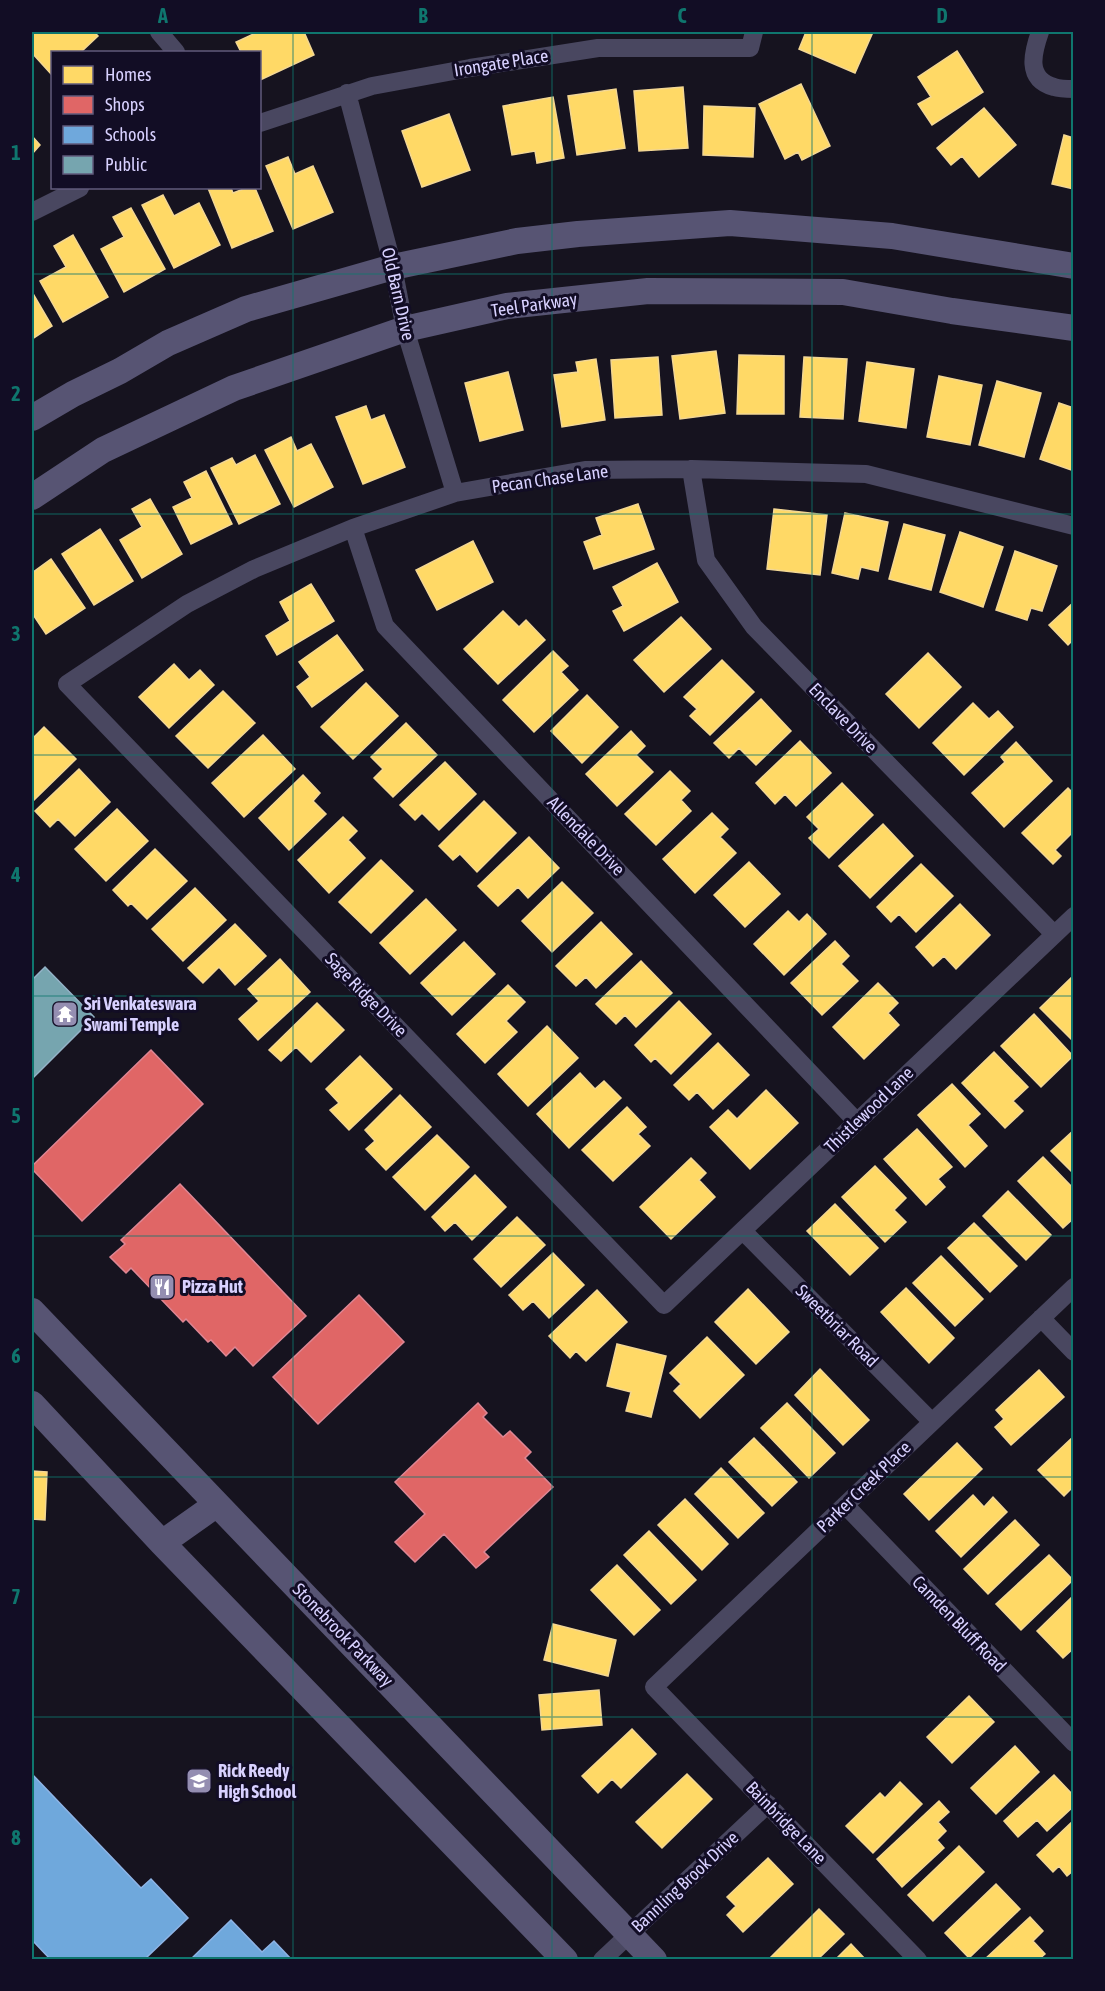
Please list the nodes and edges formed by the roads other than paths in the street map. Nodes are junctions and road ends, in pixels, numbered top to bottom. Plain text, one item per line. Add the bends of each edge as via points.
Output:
1 (159, 32) edge
2 (1040, 32) edge
3 (752, 40) edge
4 (175, 51) edge
5 (1074, 89) edge
6 (347, 93) junction
7 (261, 123) edge
8 (78, 189) edge
9 (32, 212) edge
10 (1074, 266) edge
11 (393, 267) junction
12 (1074, 328) edge
13 (405, 329) junction
14 (32, 418) edge
15 (691, 469) junction
16 (454, 493) junction
17 (32, 497) edge
18 (1074, 526) edge
19 (353, 528) junction
20 (67, 684) joint
21 (1074, 916) edge
22 (1054, 934) junction
23 (857, 1122) junction
24 (743, 1231) junction
25 (1074, 1287) edge
26 (664, 1305) joint
27 (32, 1311) edge
28 (1041, 1318) junction
29 (1074, 1353) edge
30 (32, 1404) edge
31 (932, 1422) junction
32 (217, 1504) junction
33 (845, 1505) junction
34 (162, 1543) junction
35 (654, 1687) joint
36 (1074, 1743) edge
37 (768, 1804) junction
38 (629, 1934) junction
39 (565, 1959) edge
40 (602, 1959) edge
41 (654, 1959) edge
42 (918, 1959) edge

1 - 4 street
2 - 5 street via 1032,57 1038,76 1054,87
3 - 6 street, Irongate Place via 598,48
6 - 7 street, Irongate Place
6 - 11 street, Old Barn Drive
8 - 9 street
10 - 11 main road via 892,236 730,224 517,241
11 - 13 street, Old Barn Drive
11 - 14 main road via 246,309 200,327
12 - 13 main road, Teel Parkway via 843,292 648,291 507,306
13 - 16 street, Old Barn Drive
13 - 17 main road, Teel Parkway via 234,388 103,450
15 - 16 street, Pecan Chase Lane via 585,470
15 - 18 street, Pecan Chase Lane via 866,474
15 - 22 street, Enclave Drive via 706,560 754,627
16 - 19 street, Pecan Chase Lane
19 - 20 street, Pecan Chase Lane via 254,568 187,604
19 - 23 street, Allendale Drive via 385,626
20 - 26 street, Sage Ridge Drive
21 - 22 street, Thistlewood Lane
22 - 23 street, Thistlewood Lane
23 - 24 street, Thistlewood Lane
24 - 26 street, Thistlewood Lane
24 - 31 street, Sweetbriar Road
25 - 28 street, Parker Creek Place
27 - 32 main road, Stonebrook Parkway
28 - 29 street
28 - 31 street, Parker Creek Place
30 - 34 main road
31 - 33 street, Parker Creek Place
32 - 34 main road
32 - 38 main road, Stonebrook Parkway
33 - 35 street, Parker Creek Place
33 - 36 street, Camden Bluff Road
34 - 39 main road
35 - 37 street, Bainbridge Lane
37 - 38 street, Bannling Brook Drive
37 - 42 street, Bainbridge Lane
38 - 40 street, Bannling Brook Drive
38 - 41 main road, Stonebrook Parkway

